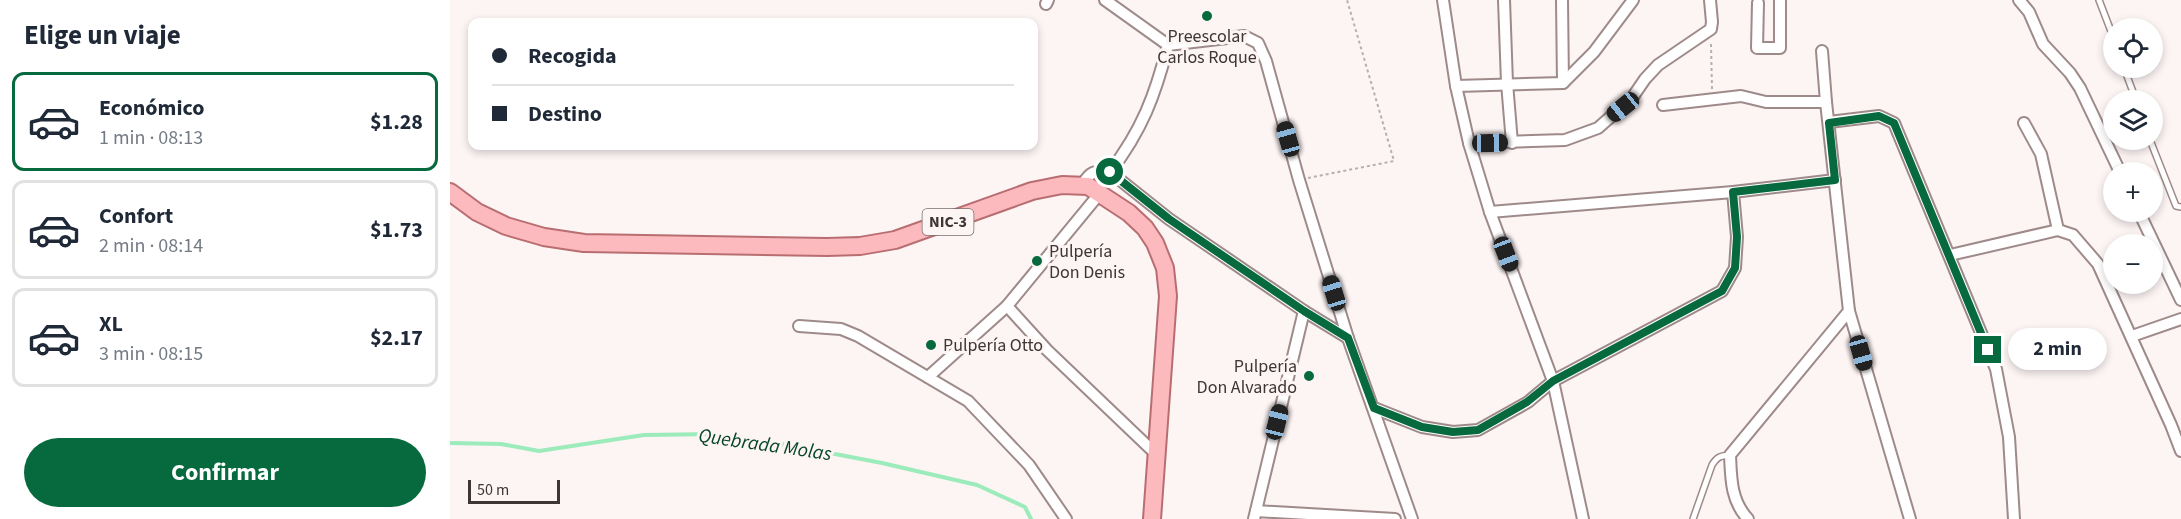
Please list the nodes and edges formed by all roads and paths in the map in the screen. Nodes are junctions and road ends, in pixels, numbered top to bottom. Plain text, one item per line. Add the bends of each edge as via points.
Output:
1 (1105, 0) edge
2 (1347, 0) edge
3 (1443, 0) edge
4 (1504, 0) edge
5 (1562, 0) edge
6 (1633, 0) edge
7 (1710, 0) edge
8 (1779, 0) edge
9 (2019, 0) edge
10 (2099, 0) edge
11 (1758, 3) dead end
12 (2106, 18) edge
13 (1711, 29) junction
14 (1168, 45) junction
15 (1822, 51) dead end
16 (1563, 82) junction
17 (1507, 83) junction
18 (1456, 86) junction
19 (1713, 99) junction
20 (1826, 102) junction
21 (1663, 105) dead end
22 (1829, 123) junction
23 (2024, 123) dead end
24 (1469, 143) junction
25 (1512, 143) junction
26 (2154, 150) edge
27 (2115, 162) edge
28 (1110, 172) junction
29 (1299, 180) junction
30 (1835, 180) junction
31 (1082, 185) junction
32 (450, 192) edge
33 (1733, 192) junction
34 (1100, 193) junction
35 (2181, 207) edge
36 (1490, 212) junction
37 (2144, 222) edge
38 (2058, 230) junction
39 (1950, 255) junction
40 (2181, 300) edge
41 (1007, 306) junction
42 (1304, 311) junction
43 (1849, 311) junction
44 (2181, 319) edge
45 (799, 326) dead end
46 (2132, 336) junction
47 (1348, 338) junction
48 (928, 377) junction
49 (1553, 381) junction
50 (1374, 408) junction
51 (2181, 451) edge
52 (1156, 455) junction
53 (1730, 455) junction
54 (1255, 515) edge
55 (1332, 517) edge
56 (1066, 519) edge
57 (1152, 519) edge
58 (1395, 519) edge
59 (1412, 519) edge
60 (1583, 519) edge
61 (1693, 519) edge
62 (1748, 519) edge
63 (1910, 519) edge
64 (2014, 519) edge

1 - 14 street
2 - 29 path via 1394,161
3 - 18 street
4 - 17 street
5 - 16 street
6 - 16 street via 1594,52
7 - 13 street
8 - 11 street via 1780,48 1757,48
9 - 27 street via 2030,12 2043,44 2080,88
10 - 12 lane
13 - 19 path
13 - 25 street via 1658,65 1632,98 1598,128 1565,140
14 - 28 street via 1147,115
14 - 29 street via 1244,36 1258,43
15 - 20 street
16 - 17 street
17 - 18 street
17 - 25 street
18 - 24 street
19 - 20 street via 1741,96 1766,102
19 - 21 street
20 - 22 street
22 - 30 street
22 - 39 street via 1879,116 1894,123
23 - 38 street via 2045,167
24 - 25 street
24 - 36 street
26 - 35 lane via 2170,196
28 - 31 street via 1089,173
28 - 42 street via 1169,219
29 - 47 street
30 - 33 street
30 - 43 street
31 - 32 main road, NIC-3 via 1032,191 895,240 827,247 584,243 506,226 477,212
31 - 34 main road, NIC-3
33 - 36 street
33 - 49 street via 1735,268 1722,291
34 - 41 street
34 - 52 main road, NIC-3 via 1145,228 1165,268 1167,307
36 - 49 street
37 - 40 street
38 - 39 street
38 - 46 street via 2073,236 2098,264
39 - 64 street via 1996,369 2008,437
41 - 48 street
41 - 52 street
42 - 47 street
42 - 54 street
43 - 53 street
43 - 63 street
44 - 46 street
45 - 48 street via 841,329
46 - 51 street
47 - 50 street
48 - 56 street via 968,401 1029,465
49 - 50 street via 1527,402 1478,430 1453,432 1422,427
49 - 60 street
50 - 59 street
52 - 57 main road, NIC-3
53 - 61 lane via 1721,456 1712,465
53 - 62 street via 1735,500
54 - 55 street
55 - 58 street

